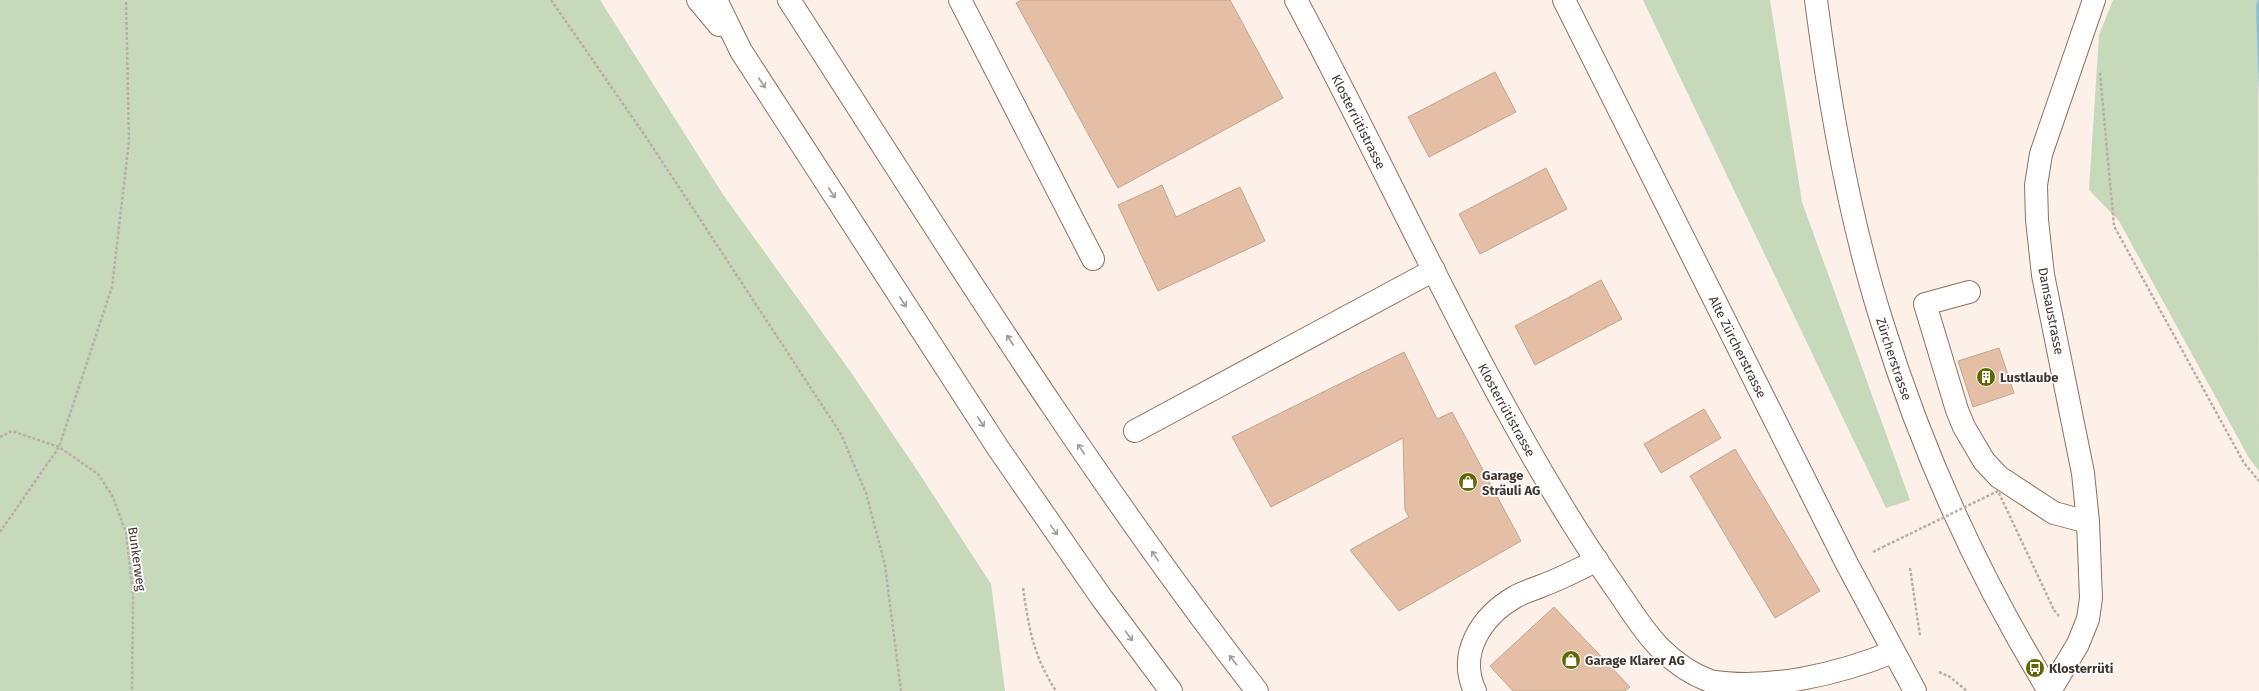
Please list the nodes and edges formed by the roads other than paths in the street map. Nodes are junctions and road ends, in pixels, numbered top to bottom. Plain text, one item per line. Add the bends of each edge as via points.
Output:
1 (698, 0) edge
2 (716, 0) edge
3 (789, 0) edge
4 (960, 0) edge
5 (1296, 0) edge
6 (1564, 0) edge
7 (1816, 0) edge
8 (2094, 0) edge
9 (741, 51) junction
10 (1093, 259) dead end
11 (1434, 270) junction
12 (1969, 292) dead end
13 (1135, 431) dead end
14 (2088, 522) junction
15 (1597, 560) junction
16 (1893, 652) junction
17 (1171, 691) edge
18 (1257, 691) edge
19 (1475, 691) edge
20 (1915, 691) edge
21 (2049, 691) edge

1 - 9 main road
2 - 9 main road
18 -> 3 main road via 1208,629 1104,484
4 - 10 main road
5 - 11 main road, Klosterrütistrasse via 1349,98
6 - 16 main road, Alte Zürcherstrasse
7 - 21 main road, Zürcherstrasse via 1853,212 1881,321 1928,452 1961,529 1994,596
8 - 14 main road, Damsaustrasse via 2044,146 2036,185 2043,275 2082,474
9 -> 17 main road via 998,448 1100,597
11 - 13 main road
11 - 15 main road, Klosterrütistrasse via 1525,443
12 - 14 main road via 1925,304 1957,410 1967,432 1984,461 1999,477 2054,513
14 - 21 main road, Damsaustrasse via 2091,598 2088,619 2078,644
15 - 16 main road, Klosterrütistrasse via 1658,647 1680,666 1710,681 1742,688 1790,685 1850,669
15 - 19 main road via 1574,573 1517,596 1496,609 1473,641 1468,655 1468,671
16 - 20 main road, Alte Zürcherstrasse

